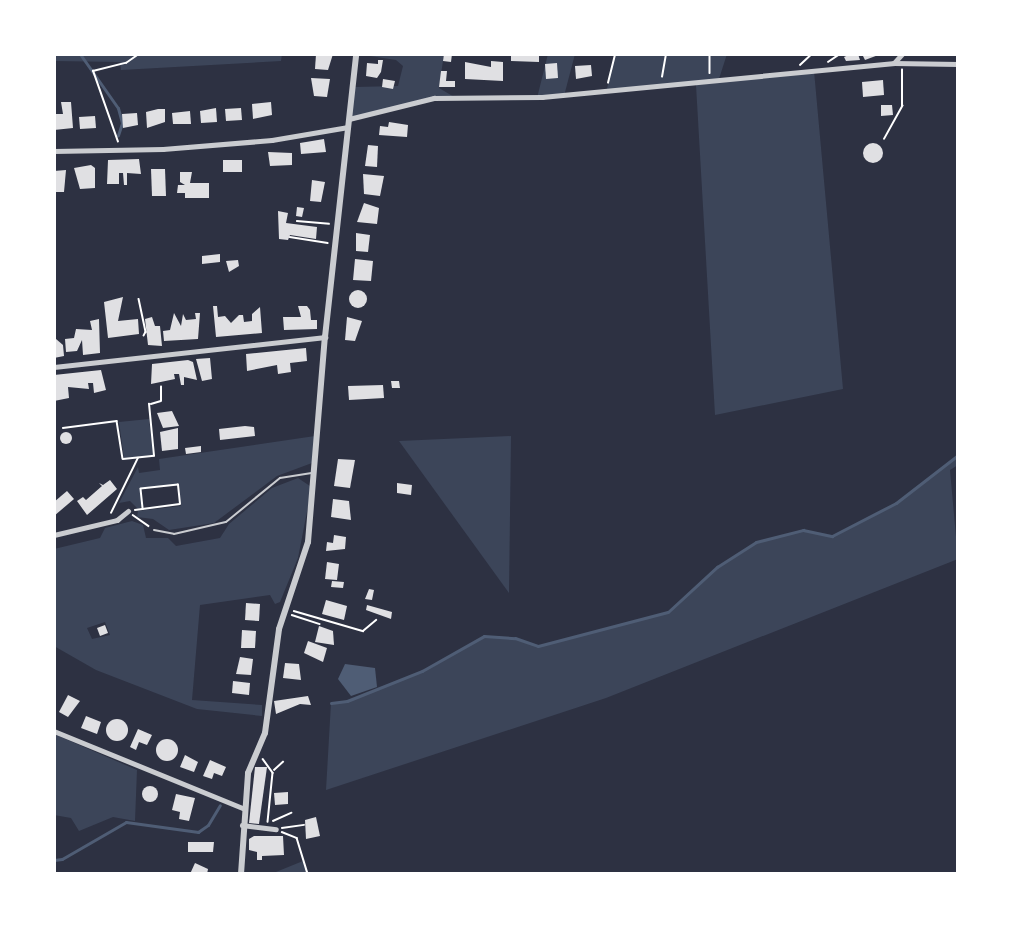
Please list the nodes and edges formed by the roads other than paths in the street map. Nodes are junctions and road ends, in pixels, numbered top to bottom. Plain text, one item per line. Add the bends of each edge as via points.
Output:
1 (356, 54) edge
2 (902, 54) edge
3 (894, 63) junction
4 (958, 64) edge
5 (349, 119) junction
6 (348, 128) junction
7 (54, 151) edge
8 (325, 337) junction
9 (54, 367) edge
10 (315, 473) junction
11 (128, 511) road end
12 (154, 530) road end
13 (54, 535) edge
14 (54, 731) edge
15 (243, 808) junction
16 (242, 825) junction
17 (276, 829) road end
18 (241, 874) edge

1 - 5 street
2 - 3 street
3 - 4 street
3 - 5 street via 606,93 499,100 428,99
5 - 6 street
6 - 7 street via 272,140
6 - 8 street
8 - 9 street
8 - 10 street
10 - 12 lane via 280,478 226,522 174,534
10 - 15 street via 304,561 284,610 274,657 268,721 248,773
11 - 13 street via 107,522
14 - 15 street
15 - 16 street
16 - 17 street
16 - 18 street

